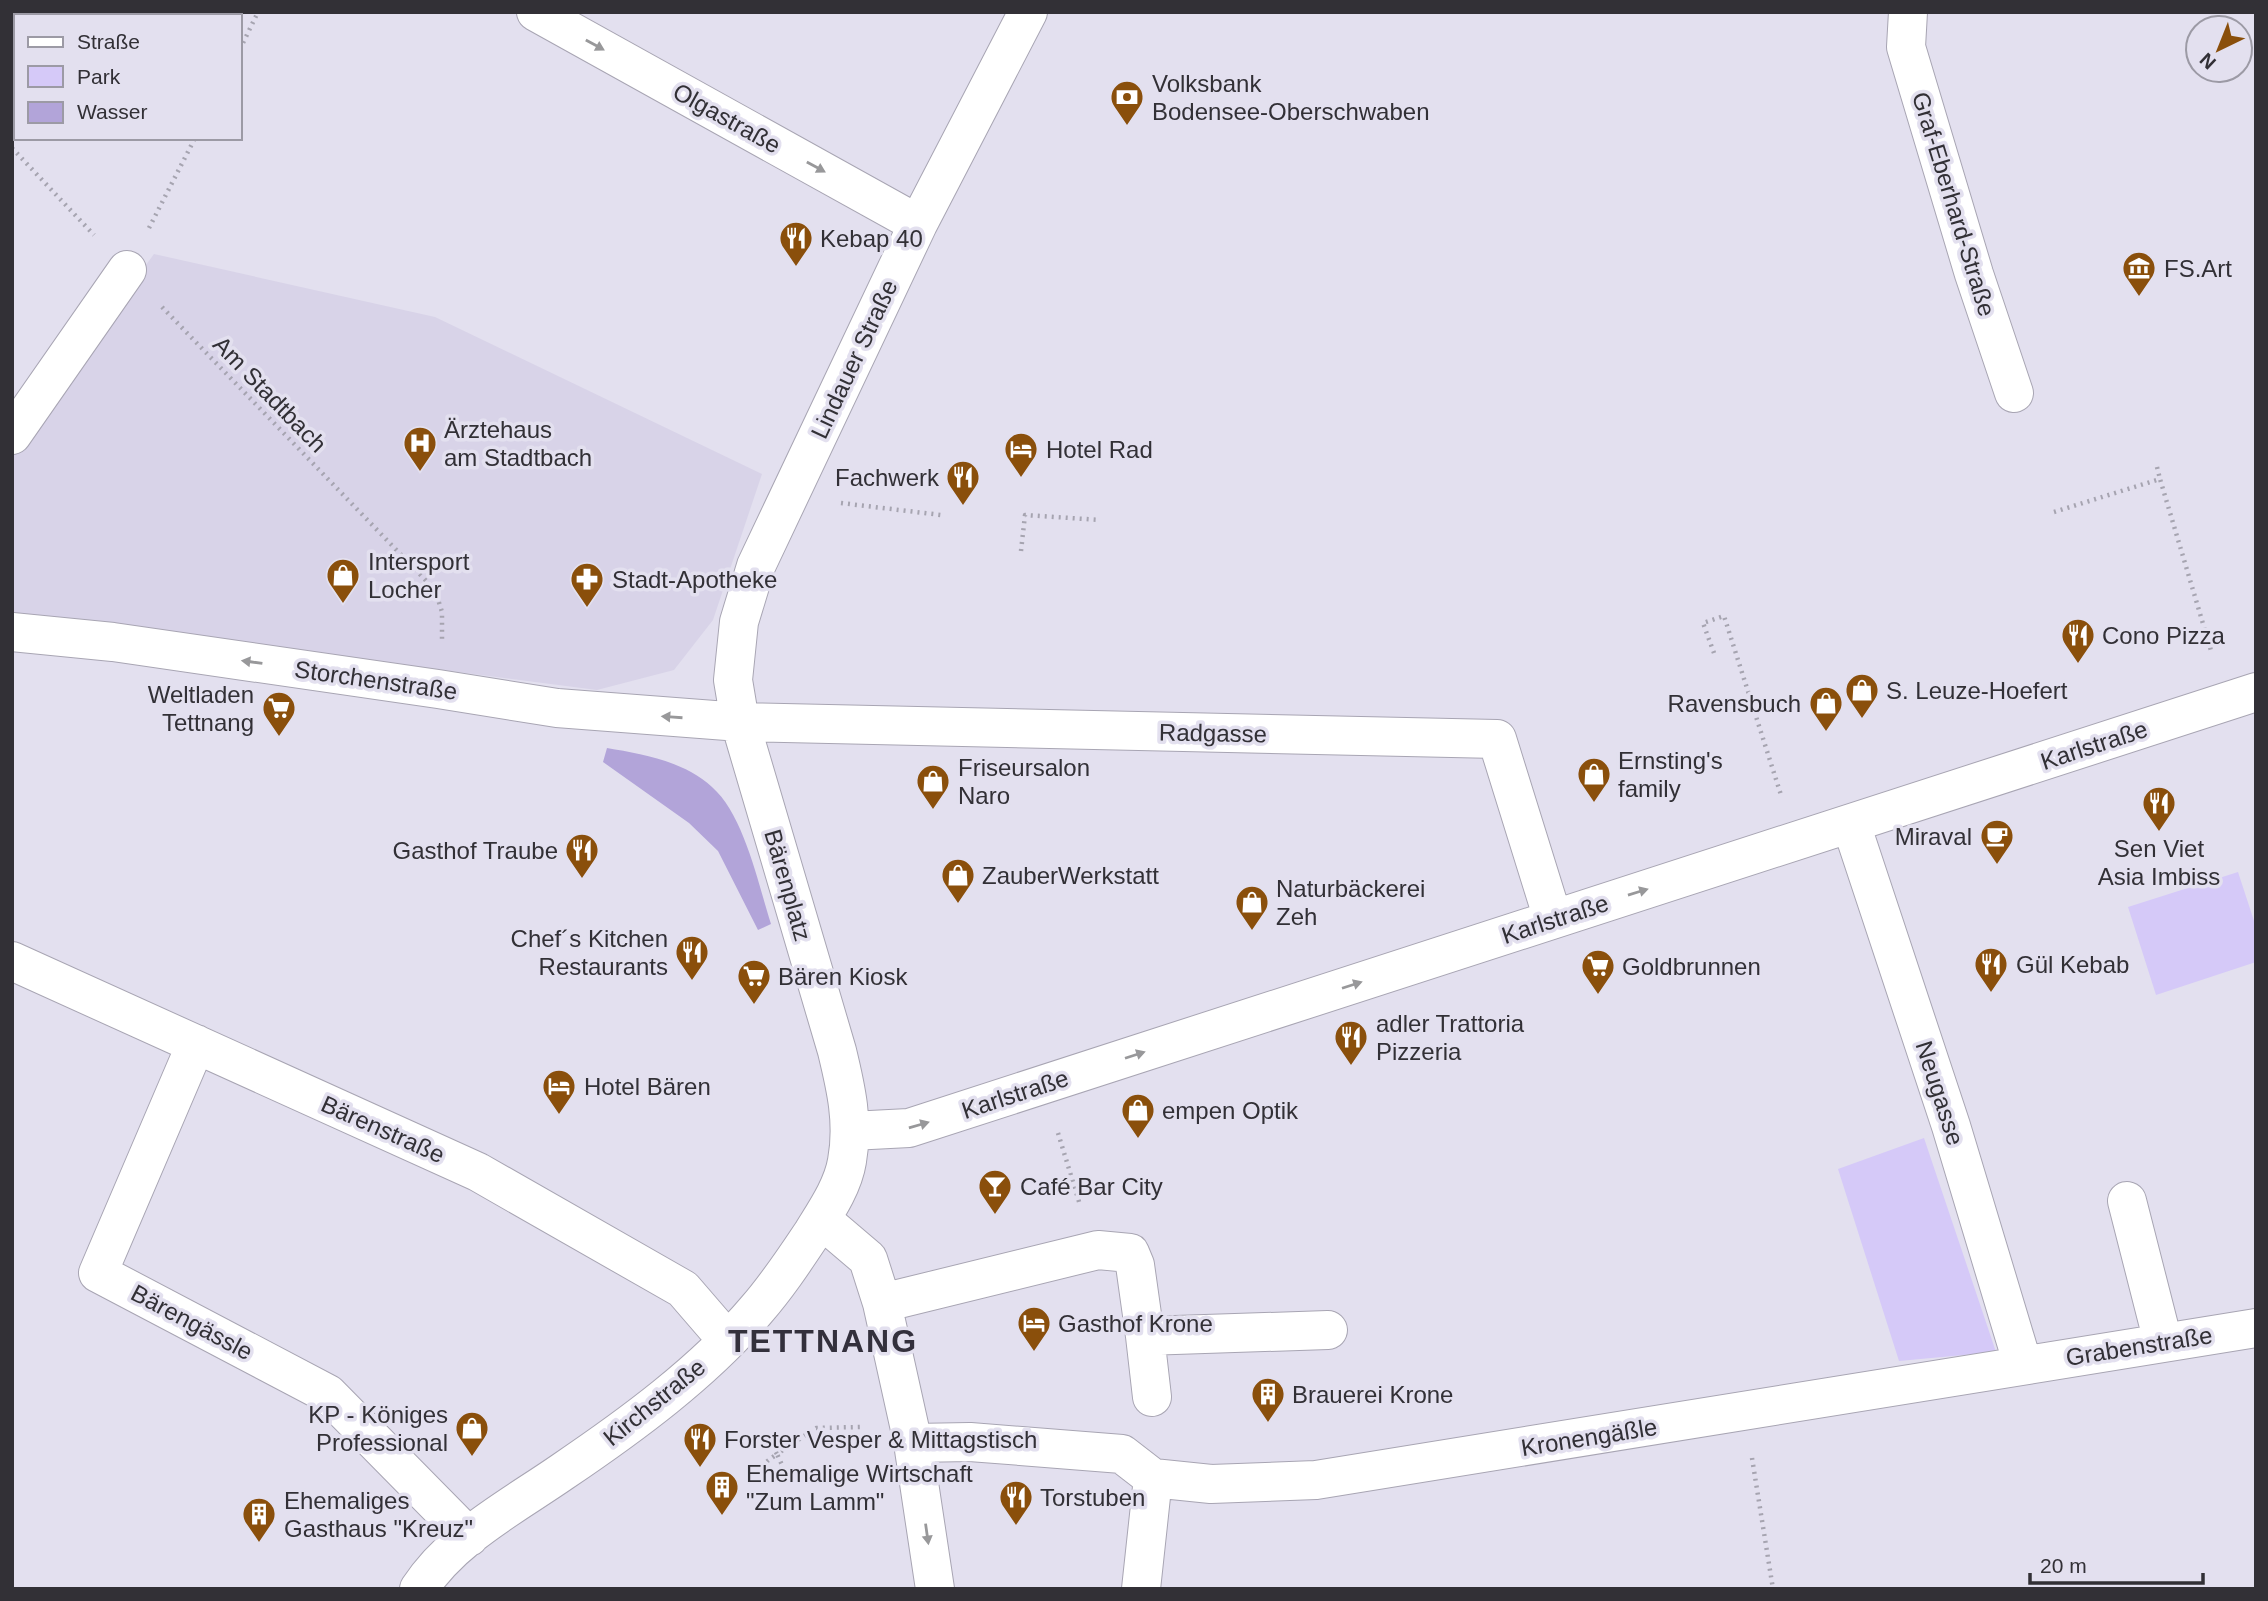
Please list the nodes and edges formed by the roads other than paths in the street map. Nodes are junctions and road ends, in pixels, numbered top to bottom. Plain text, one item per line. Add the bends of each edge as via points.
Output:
1 (536, 12) edge
2 (1028, 12) edge
3 (1908, 12) edge
4 (918, 224) junction
5 (127, 270) road end
6 (2014, 393) dead end
7 (12, 435) edge
8 (12, 632) edge
9 (2242, 697) edge
10 (740, 722) junction
11 (1851, 824) junction
12 (1553, 919) junction
13 (12, 961) edge
14 (196, 1044) junction
15 (851, 1131) junction
16 (2127, 1201) dead end
17 (821, 1219) junction
18 (882, 1303) junction
19 (2256, 1328) edge
20 (1328, 1329) dead end
21 (1145, 1336) junction
22 (727, 1340) junction
23 (2163, 1342) junction
24 (2023, 1364) junction
25 (1152, 1396) dead end
26 (913, 1443) junction
27 (1153, 1478) junction
28 (469, 1537) junction
29 (419, 1589) edge
30 (935, 1589) edge
31 (1141, 1589) edge

1 -> 4 street, Olgastraße
2 - 4 street, Lindauer Straße
3 - 6 street, Graf-Eberhard-Straße via 1906,47
4 - 10 street, Lindauer Straße via 755,566 738,634 733,680
5 - 7 street
10 -> 8 street, Storchenstraße via 557,708 113,642
9 - 11 street, Karlstraße
10 - 12 street, Radgasse via 1497,739
10 - 15 street, Bärenplatz via 837,1051
12 -> 11 street, Karlstraße
11 - 24 street, Neugasse via 1951,1126
15 -> 12 street, Karlstraße via 909,1128
13 - 14 street, Bärenstraße
14 - 22 street, Bärenstraße via 478,1172 683,1289
14 - 28 street, Bärengässle via 98,1273 328,1394
15 - 17 street, Kirchstraße via 847,1163
16 - 23 street
17 - 18 street via 867,1259
17 - 22 street, Kirchstraße via 788,1271
18 - 21 street via 1109,1250 1130,1253
18 - 26 street
19 - 23 street, Grabenstraße
20 - 21 street
21 - 25 street
22 - 28 street, Kirchstraße via 600,1446
23 - 24 street, Grabenstraße
24 - 27 street, Kronengäßle via 1316,1479 1211,1484
26 - 27 street via 970,1442 1122,1454
26 -> 30 street
27 - 31 street
28 - 29 street, Kirchstraße

